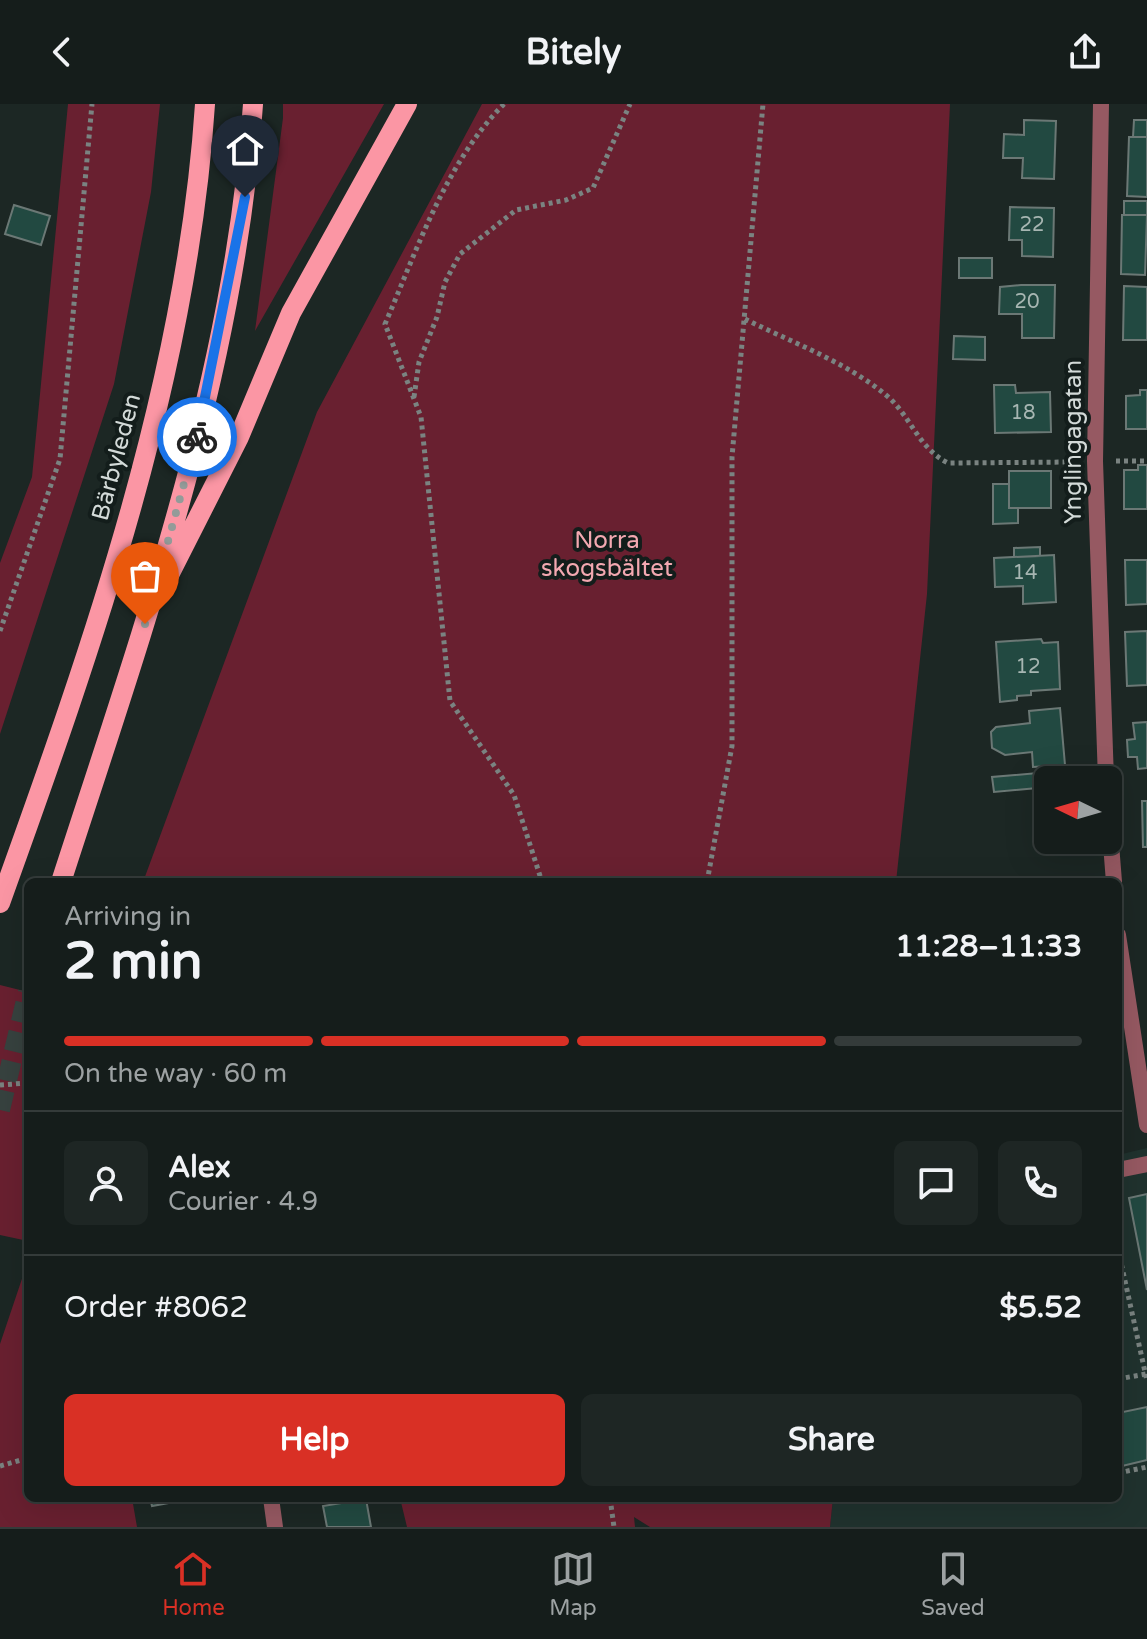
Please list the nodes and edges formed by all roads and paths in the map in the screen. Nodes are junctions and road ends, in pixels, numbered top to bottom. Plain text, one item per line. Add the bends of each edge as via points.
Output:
1 (92, 104) edge
2 (205, 104) edge
3 (253, 104) edge
4 (407, 104) edge
5 (504, 104) edge
6 (630, 104) edge
7 (763, 104) edge
8 (1101, 104) edge
9 (745, 319) junction
10 (414, 398) junction
11 (1095, 461) junction
12 (1147, 461) edge
13 (145, 624) junction
14 (0, 631) edge
15 (1106, 766) edge
16 (1112, 854) edge
17 (62, 878) edge
18 (541, 878) edge
19 (708, 878) edge
20 (1114, 878) edge
21 (0, 903) edge
22 (1122, 961) edge
23 (24, 1083) edge
24 (0, 1085) edge
25 (1147, 1125) edge
26 (1147, 1164) edge
27 (1122, 1169) edge
28 (1122, 1266) edge
29 (1127, 1287) junction
30 (1122, 1288) edge
31 (1146, 1377) edge
32 (1122, 1379) edge
33 (24, 1459) edge
34 (0, 1466) edge
35 (1147, 1467) edge
36 (1122, 1472) edge
37 (272, 1502) edge
38 (611, 1502) edge
39 (275, 1527) edge
40 (614, 1527) edge

1 - 14 path via 60,459
2 - 21 main road, Bärbyleden via 187,276 149,436 116,557
3 - 13 main road via 245,197 229,285 194,451
4 - 13 main road via 291,313 239,437
5 - 10 path via 478,130 422,237 385,324
6 - 10 path via 593,188 566,200 516,210 460,254 445,282 419,362
7 - 9 path
8 - 11 street, Ynglingagatan
9 - 11 path via 861,377 889,397 930,454 948,463
9 - 19 path via 732,457 732,746
10 - 18 path via 421,417 450,701 514,795
11 - 12 path
11 - 15 street, Ynglingagatan
13 - 17 main road
16 - 20 street
22 - 25 street
23 - 24 path
26 - 27 street
28 - 29 path
29 - 30 path
29 - 31 path
31 - 32 path
33 - 34 path
35 - 36 path
37 - 39 street
38 - 40 path

